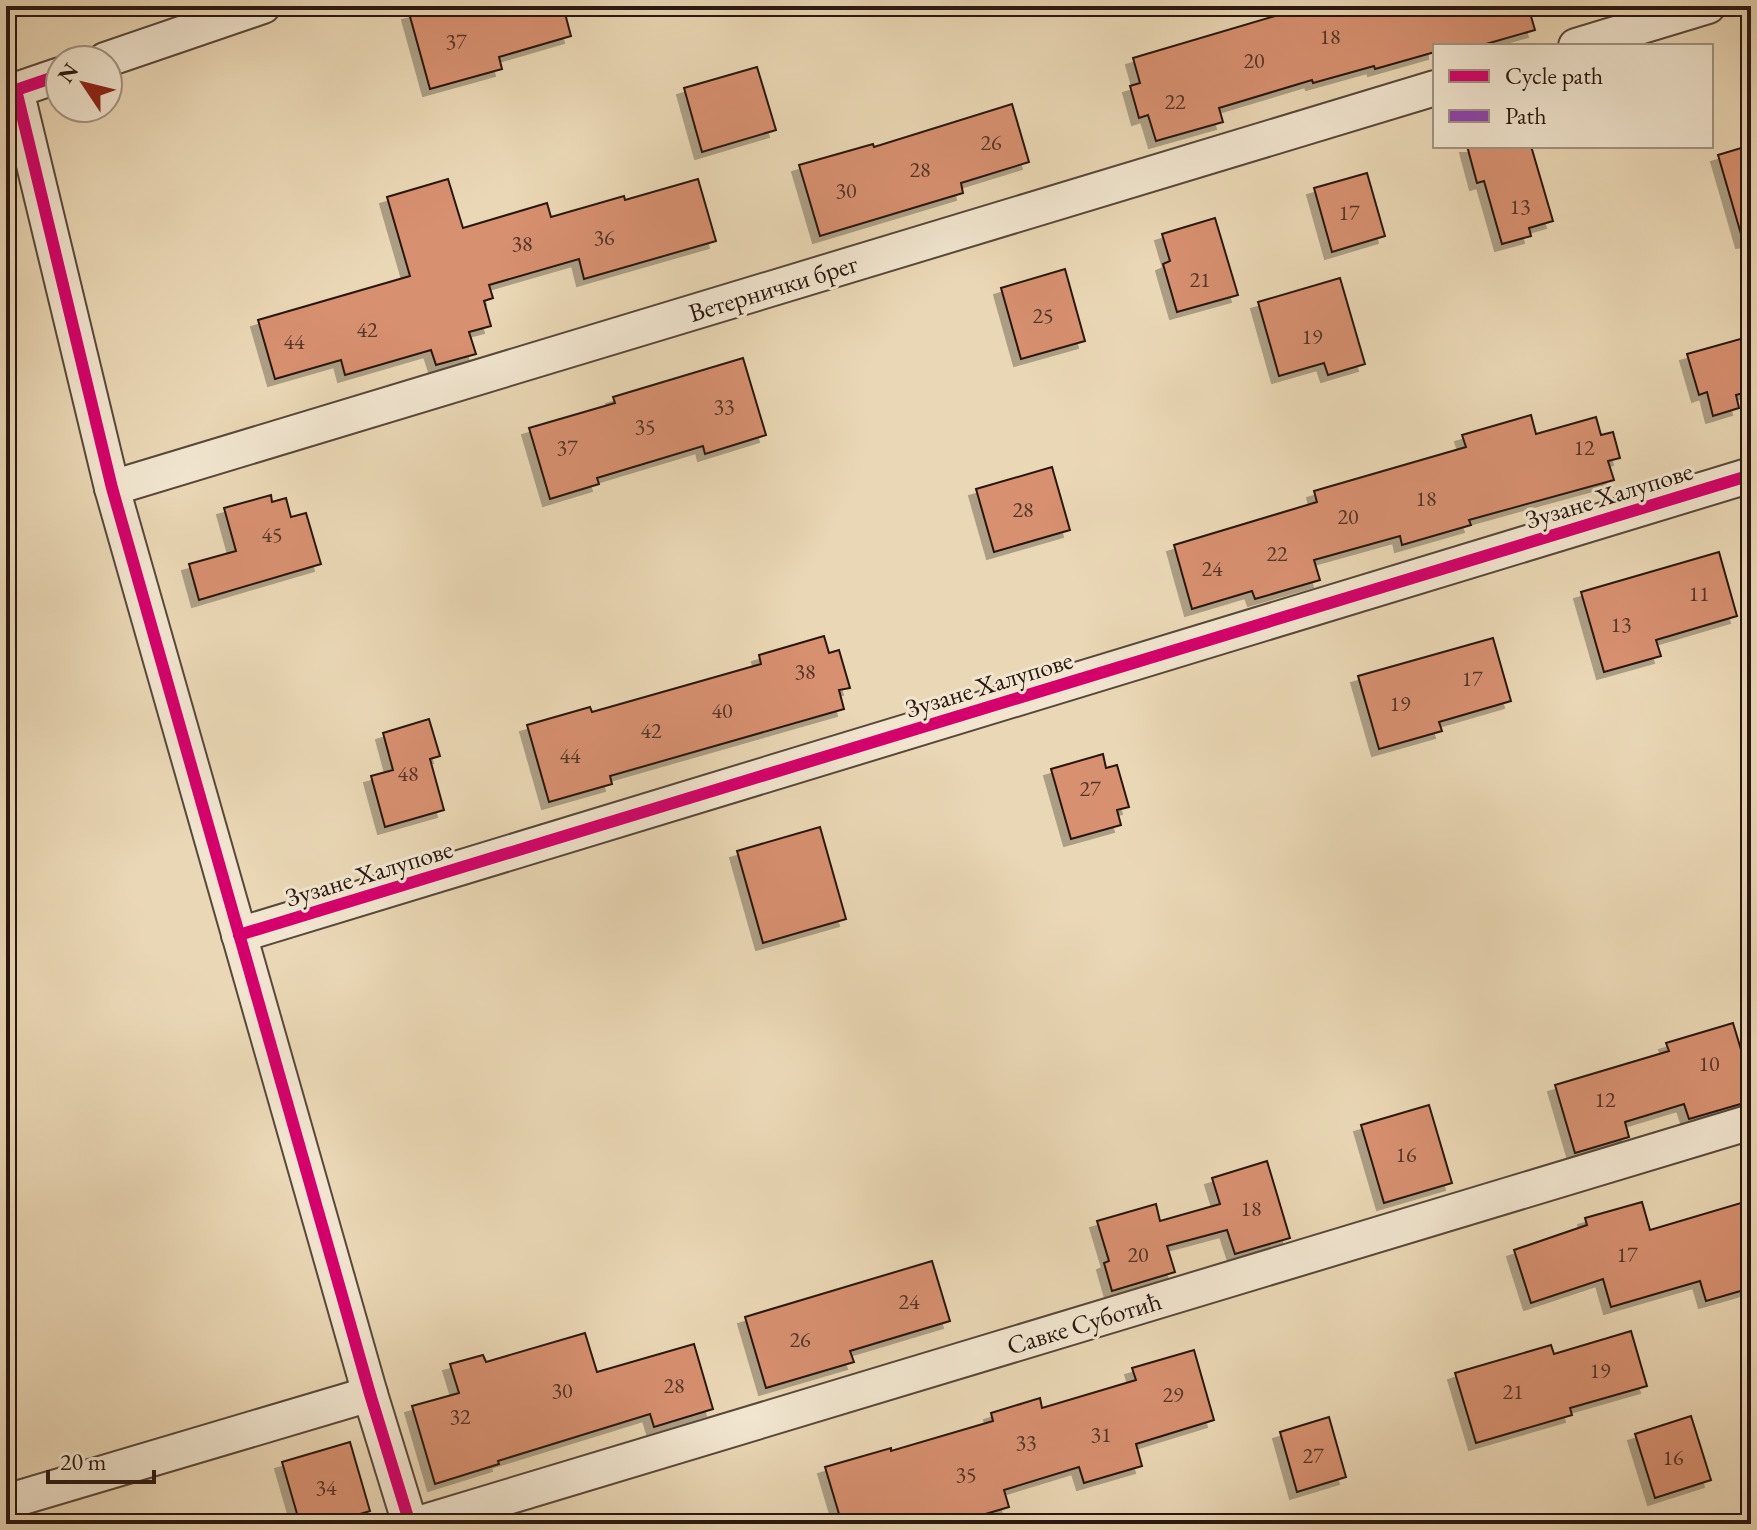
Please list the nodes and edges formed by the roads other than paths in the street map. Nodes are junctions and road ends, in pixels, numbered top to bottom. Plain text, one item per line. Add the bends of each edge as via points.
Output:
1 (263, 6) edge
2 (1708, 6) edge
3 (1583, 44) edge
4 (124, 54) edge
5 (44, 80) edge
6 (1433, 89) edge
7 (1751, 475) edge
8 (112, 488) junction
9 (239, 935) junction
10 (1751, 1122) edge
11 (370, 1394) junction
12 (6, 1502) edge
13 (410, 1524) edge
14 (418, 1524) edge

1 - 4 street
2 - 3 street
5 - 8 street via 16,90
6 - 8 street, Ветернички брег
7 - 9 street, Зузане Халупове
8 - 9 street
9 - 11 street
10 - 14 street, Савке Суботић
11 - 12 street
11 - 13 street

